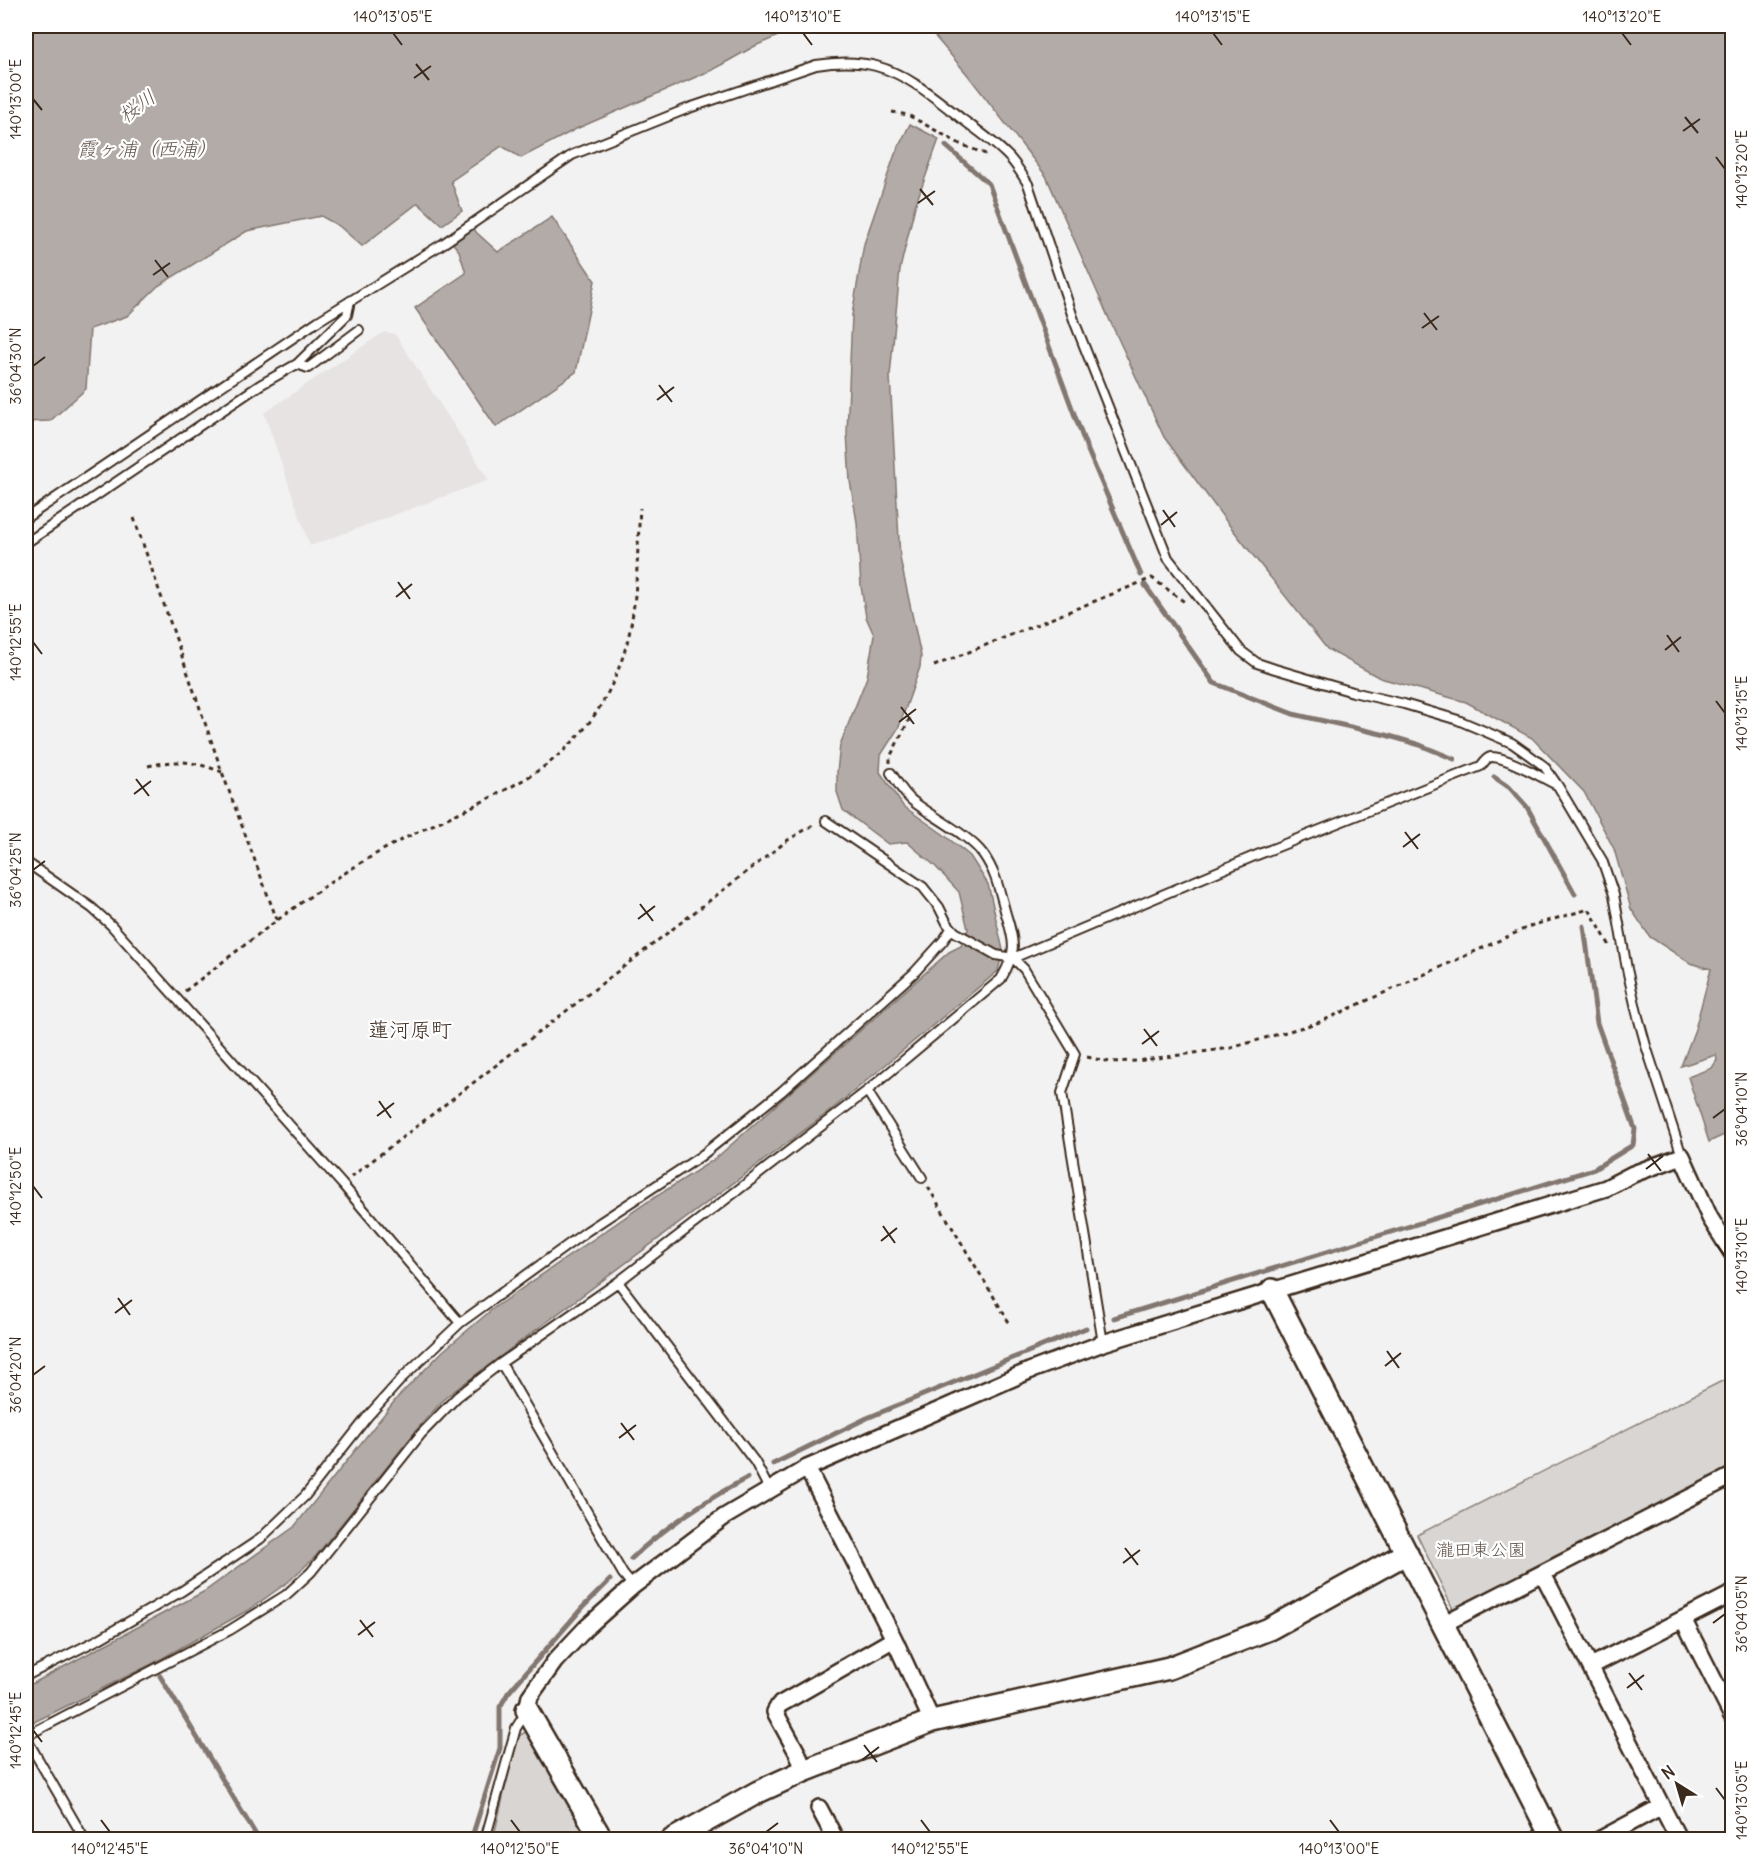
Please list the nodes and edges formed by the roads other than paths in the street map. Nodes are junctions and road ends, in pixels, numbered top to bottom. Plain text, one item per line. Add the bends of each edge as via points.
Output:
1 (350, 301) junction
2 (359, 330) dead end
3 (297, 364) junction
4 (26, 518) edge
5 (26, 543) edge
6 (891, 774) road end
7 (1558, 786) junction
8 (826, 821) road end
9 (26, 862) edge
10 (951, 929) junction
11 (1013, 958) junction
12 (867, 1091) junction
13 (1682, 1156) junction
14 (922, 1178) road end
15 (1732, 1253) edge
16 (618, 1282) junction
17 (1272, 1290) junction
18 (460, 1323) junction
19 (1103, 1343) junction
20 (501, 1363) junction
21 (807, 1468) junction
22 (1732, 1476) edge
23 (769, 1489) junction
24 (1407, 1553) junction
25 (1543, 1574) junction
26 (633, 1586) junction
27 (1732, 1594) edge
28 (1683, 1619) junction
29 (1443, 1624) junction
30 (894, 1640) junction
31 (1591, 1666) junction
32 (26, 1676) edge
33 (527, 1710) junction
34 (1732, 1716) edge
35 (932, 1721) junction
36 (26, 1737) edge
37 (804, 1771) junction
38 (1662, 1806) junction
39 (819, 1808) dead end
40 (85, 1839) edge
41 (485, 1839) edge
42 (602, 1839) edge
43 (672, 1839) edge
44 (836, 1839) edge
45 (1553, 1839) edge
46 (1599, 1839) edge
47 (1679, 1839) edge

1 - 3 lane via 347,315
1 - 4 lane
1 - 7 lane via 444,243 572,155 689,108 816,65 833,62 875,66 899,74 993,142 1028,184 1075,323 1168,558 1241,651 1257,663 1458,720 1484,731 1530,755 1544,766
2 - 3 lane via 308,368
3 - 5 lane
6 - 11 lane via 913,801 982,853 995,874 1010,925
7 - 11 lane via 1491,757 1481,766
7 - 13 lane via 1602,860 1614,895 1646,1046
8 - 10 lane via 923,887
9 - 18 lane via 111,925
10 - 11 lane via 996,955
10 - 18 lane via 914,973 781,1092 701,1156 587,1231
11 - 12 lane via 1001,979
11 - 19 lane via 1024,969 1075,1054 1062,1093
12 - 14 lane
12 - 16 lane
13 - 15 street via 1710,1218
13 - 17 street via 1606,1188
16 - 20 lane
16 - 23 lane via 755,1462
17 - 19 street
17 - 24 street
18 - 32 lane via 404,1376 305,1496 260,1539 182,1591
19 - 21 street
20 - 26 lane
20 - 36 lane via 457,1397 421,1434 311,1572 285,1594 230,1630
21 - 23 street
21 - 30 street
22 - 25 street
23 - 26 street via 724,1517
24 - 29 street
24 - 35 street via 1269,1629 1169,1668
25 - 29 street
25 - 31 street
26 - 33 street via 555,1661 530,1695
27 - 28 street
28 - 31 street
28 - 34 street
29 - 45 street
30 - 35 street
30 - 37 street via 779,1705 775,1712
31 - 38 street
33 - 41 lane via 516,1728
33 - 42 street
35 - 37 street
36 - 40 lane
37 - 43 street
38 - 46 street
38 - 47 street
39 - 44 street

